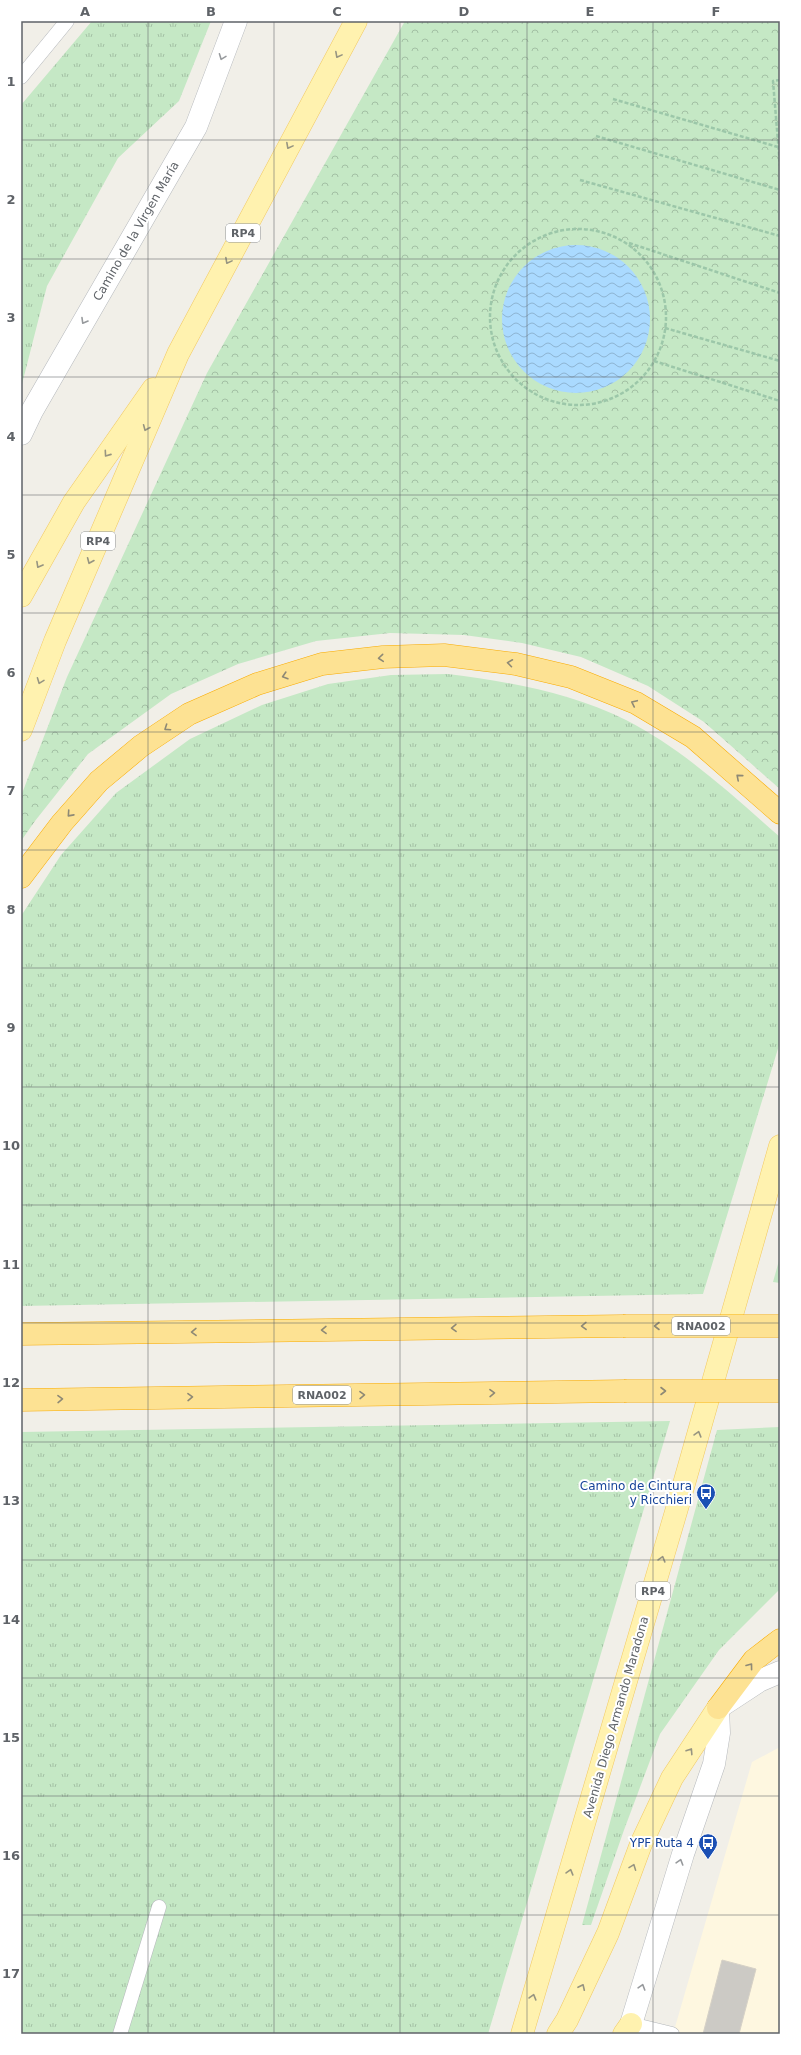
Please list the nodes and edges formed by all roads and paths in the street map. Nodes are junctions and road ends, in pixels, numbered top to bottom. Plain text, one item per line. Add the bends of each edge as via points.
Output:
1 (67, 21) edge
2 (236, 21) edge
3 (356, 21) edge
4 (21, 77) edge
5 (780, 80) edge
6 (613, 99) dead end
7 (596, 136) dead end
8 (778, 147) junction
9 (780, 166) edge
10 (580, 180) dead end
11 (780, 190) edge
12 (780, 236) edge
13 (627, 242) junction
14 (780, 293) edge
15 (665, 328) junction
16 (178, 354) junction
17 (654, 361) junction
18 (780, 361) edge
19 (780, 401) edge
20 (21, 434) edge
21 (21, 596) edge
22 (21, 730) edge
23 (774, 808) edge
24 (21, 877) edge
25 (780, 1146) edge
26 (780, 1326) edge
27 (21, 1334) edge
28 (780, 1391) edge
29 (21, 1400) edge
30 (780, 1640) edge
31 (780, 1672) edge
32 (718, 1708) junction
33 (159, 1907) dead end
34 (628, 2031) edge
35 (120, 2034) edge
36 (522, 2034) edge
37 (558, 2034) edge
38 (672, 2034) edge

1 - 4 lane
2 -> 20 street, Camino de la Virgen María via 196,126
3 -> 16 main road, RP4
5 - 8 path via 773,81
6 - 8 path
7 - 11 path
8 - 9 path
10 - 12 path
13 - 14 path
13 - 15 path via 648,262 662,288 667,317
13 - 17 path via 600,231 571,228 543,235 519,250 501,273 490,300 490,329 499,357 517,381 541,398 570,406 599,403 626,392 648,372
15 - 17 path via 662,346
15 - 18 path
16 -> 21 main road via 74,502
16 -> 22 main road, RP4
17 - 19 path
23 -> 24 highway via 694,737 636,703 571,677 516,664 444,655 383,658 322,664 257,684 189,714 141,746 99,781 62,823
36 -> 25 main road, Avenida Diego Armando Maradona / RP4 via 676,1513
26 -> 27 highway, RNA002, bridge
29 -> 28 highway, RNA002, bridge
32 -> 30 highway via 754,1660
31 - 32 street via 759,1681
34 -> 32 street via 714,1764 719,1733
37 -> 32 main road via 608,1933 641,1844 672,1778
33 - 35 lane
34 - 38 lane

